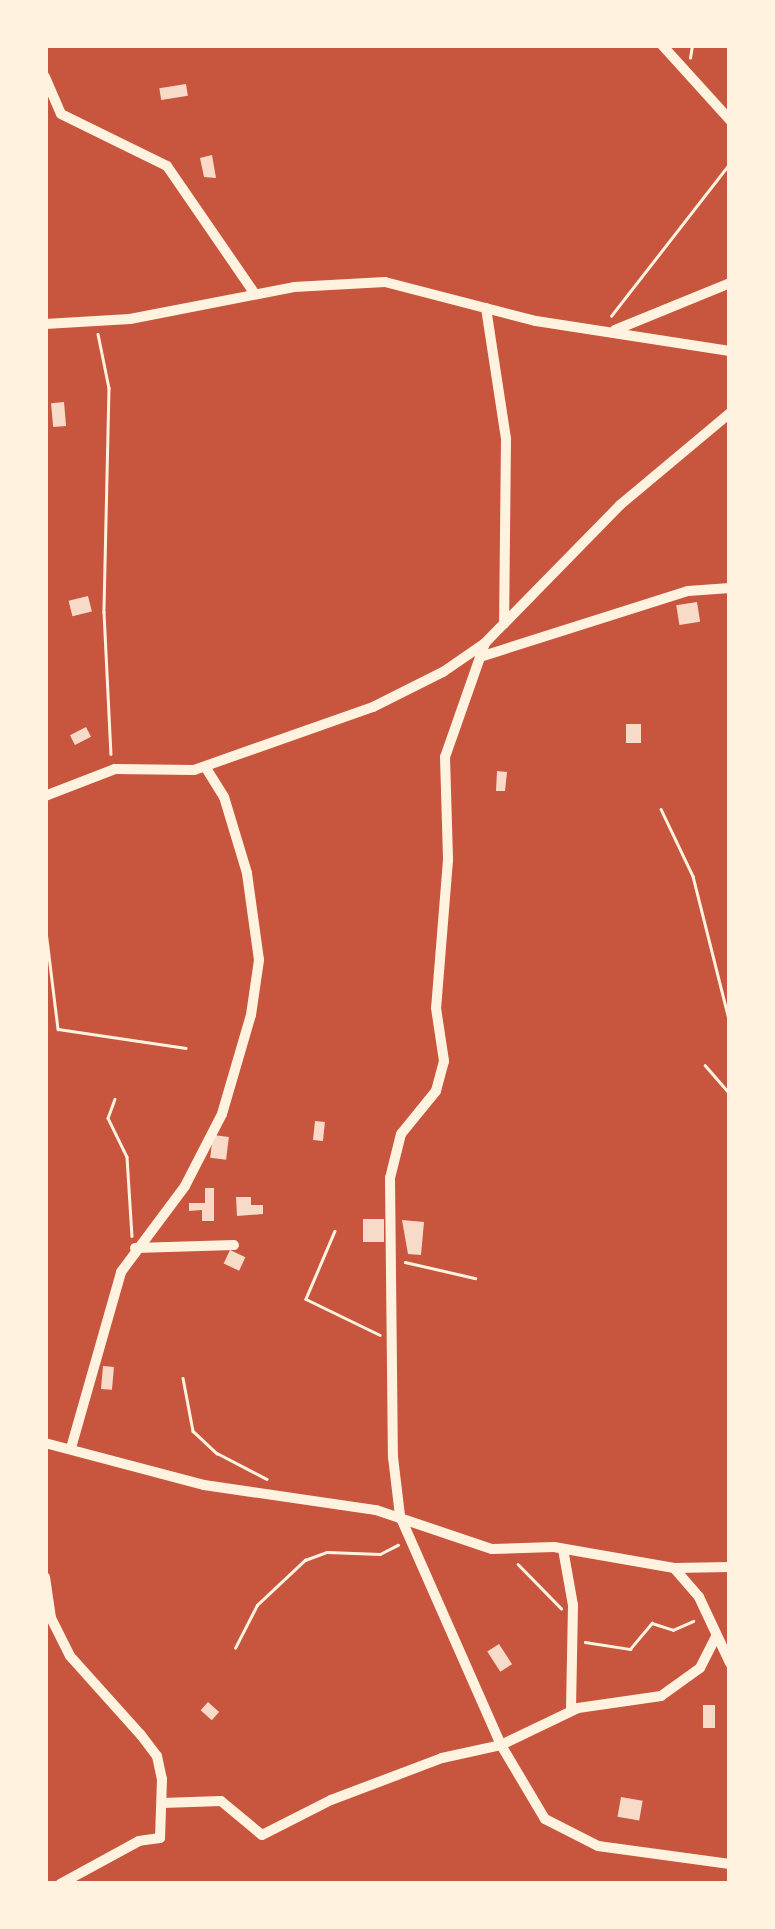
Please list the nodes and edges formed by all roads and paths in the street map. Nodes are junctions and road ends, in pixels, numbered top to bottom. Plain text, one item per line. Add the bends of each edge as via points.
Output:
1 (662, 45) edge
2 (45, 78) edge
3 (730, 120) edge
4 (730, 163) edge
5 (730, 283) edge
6 (255, 294) junction
7 (486, 308) junction
8 (96, 323) junction
9 (45, 324) edge
10 (596, 330) junction
11 (610, 332) junction
12 (730, 351) edge
13 (730, 413) edge
14 (730, 588) edge
15 (504, 624) junction
16 (486, 643) junction
17 (480, 657) junction
18 (205, 766) junction
19 (124, 768) junction
20 (45, 796) edge
21 (661, 810) dead end
22 (45, 922) edge
23 (730, 1022) edge
24 (186, 1048) dead end
25 (705, 1065) dead end
26 (730, 1094) edge
27 (115, 1098) dead end
28 (335, 1231) dead end
29 (234, 1245) dead end
30 (135, 1248) junction
31 (388, 1258) junction
32 (475, 1278) dead end
33 (392, 1346) junction
34 (184, 1378) dead end
35 (45, 1443) edge
36 (71, 1448) junction
37 (280, 1486) dead end
38 (400, 1516) junction
39 (408, 1539) junction
40 (564, 1549) junction
41 (508, 1550) junction
42 (730, 1567) edge
43 (674, 1568) junction
44 (45, 1578) edge
45 (708, 1614) junction
46 (573, 1616) junction
47 (716, 1637) junction
48 (573, 1640) junction
49 (235, 1648) dead end
50 (730, 1663) edge
51 (571, 1711) junction
52 (501, 1746) junction
53 (162, 1803) junction
54 (730, 1864) edge
55 (60, 1884) edge

1 - 3 street
2 - 6 street via 61,114 167,166
4 - 10 path
5 - 11 street
6 - 7 street via 385,282
6 - 8 street
7 - 10 street
7 - 15 street via 506,439
8 - 9 street
8 - 19 path via 110,388 104,695 109,748
10 - 11 street
11 - 12 street
13 - 15 street via 620,505
14 - 17 street via 682,592
15 - 16 street
16 - 17 street
16 - 18 street via 373,708
17 - 31 street via 445,757 448,860 436,1008 444,1061 436,1091 396,1145
18 - 19 street via 178,772
18 - 30 street via 224,798 247,873 258,940 254,997 222,1114 180,1192
19 - 20 street
21 - 23 path via 693,876
22 - 24 path via 58,1029
25 - 26 path
27 - 30 path via 108,1118 127,1157
28 - 33 path via 306,1299 369,1327
29 - 30 street
30 - 36 street via 116,1285 97,1373
31 - 32 path
31 - 33 street
33 - 38 street
34 - 37 path via 188,1424 204,1444
35 - 36 street
36 - 38 street via 204,1486
38 - 39 street
38 - 41 street via 446,1537
39 - 49 path via 380,1554 327,1552 305,1560 258,1606
39 - 52 street
40 - 41 street
40 - 43 street
40 - 46 street
41 - 46 path via 537,1587
42 - 43 street
43 - 45 street
44 - 53 street via 51,1618 70,1656 157,1756
45 - 47 street
45 - 48 path via 673,1630 652,1623 630,1650
46 - 48 street
47 - 50 street
47 - 51 street via 700,1668 674,1690
48 - 51 street
51 - 52 street
52 - 53 street via 420,1765 262,1835 221,1801
52 - 54 street via 530,1800 565,1834 598,1846
53 - 55 street via 160,1838 139,1841

